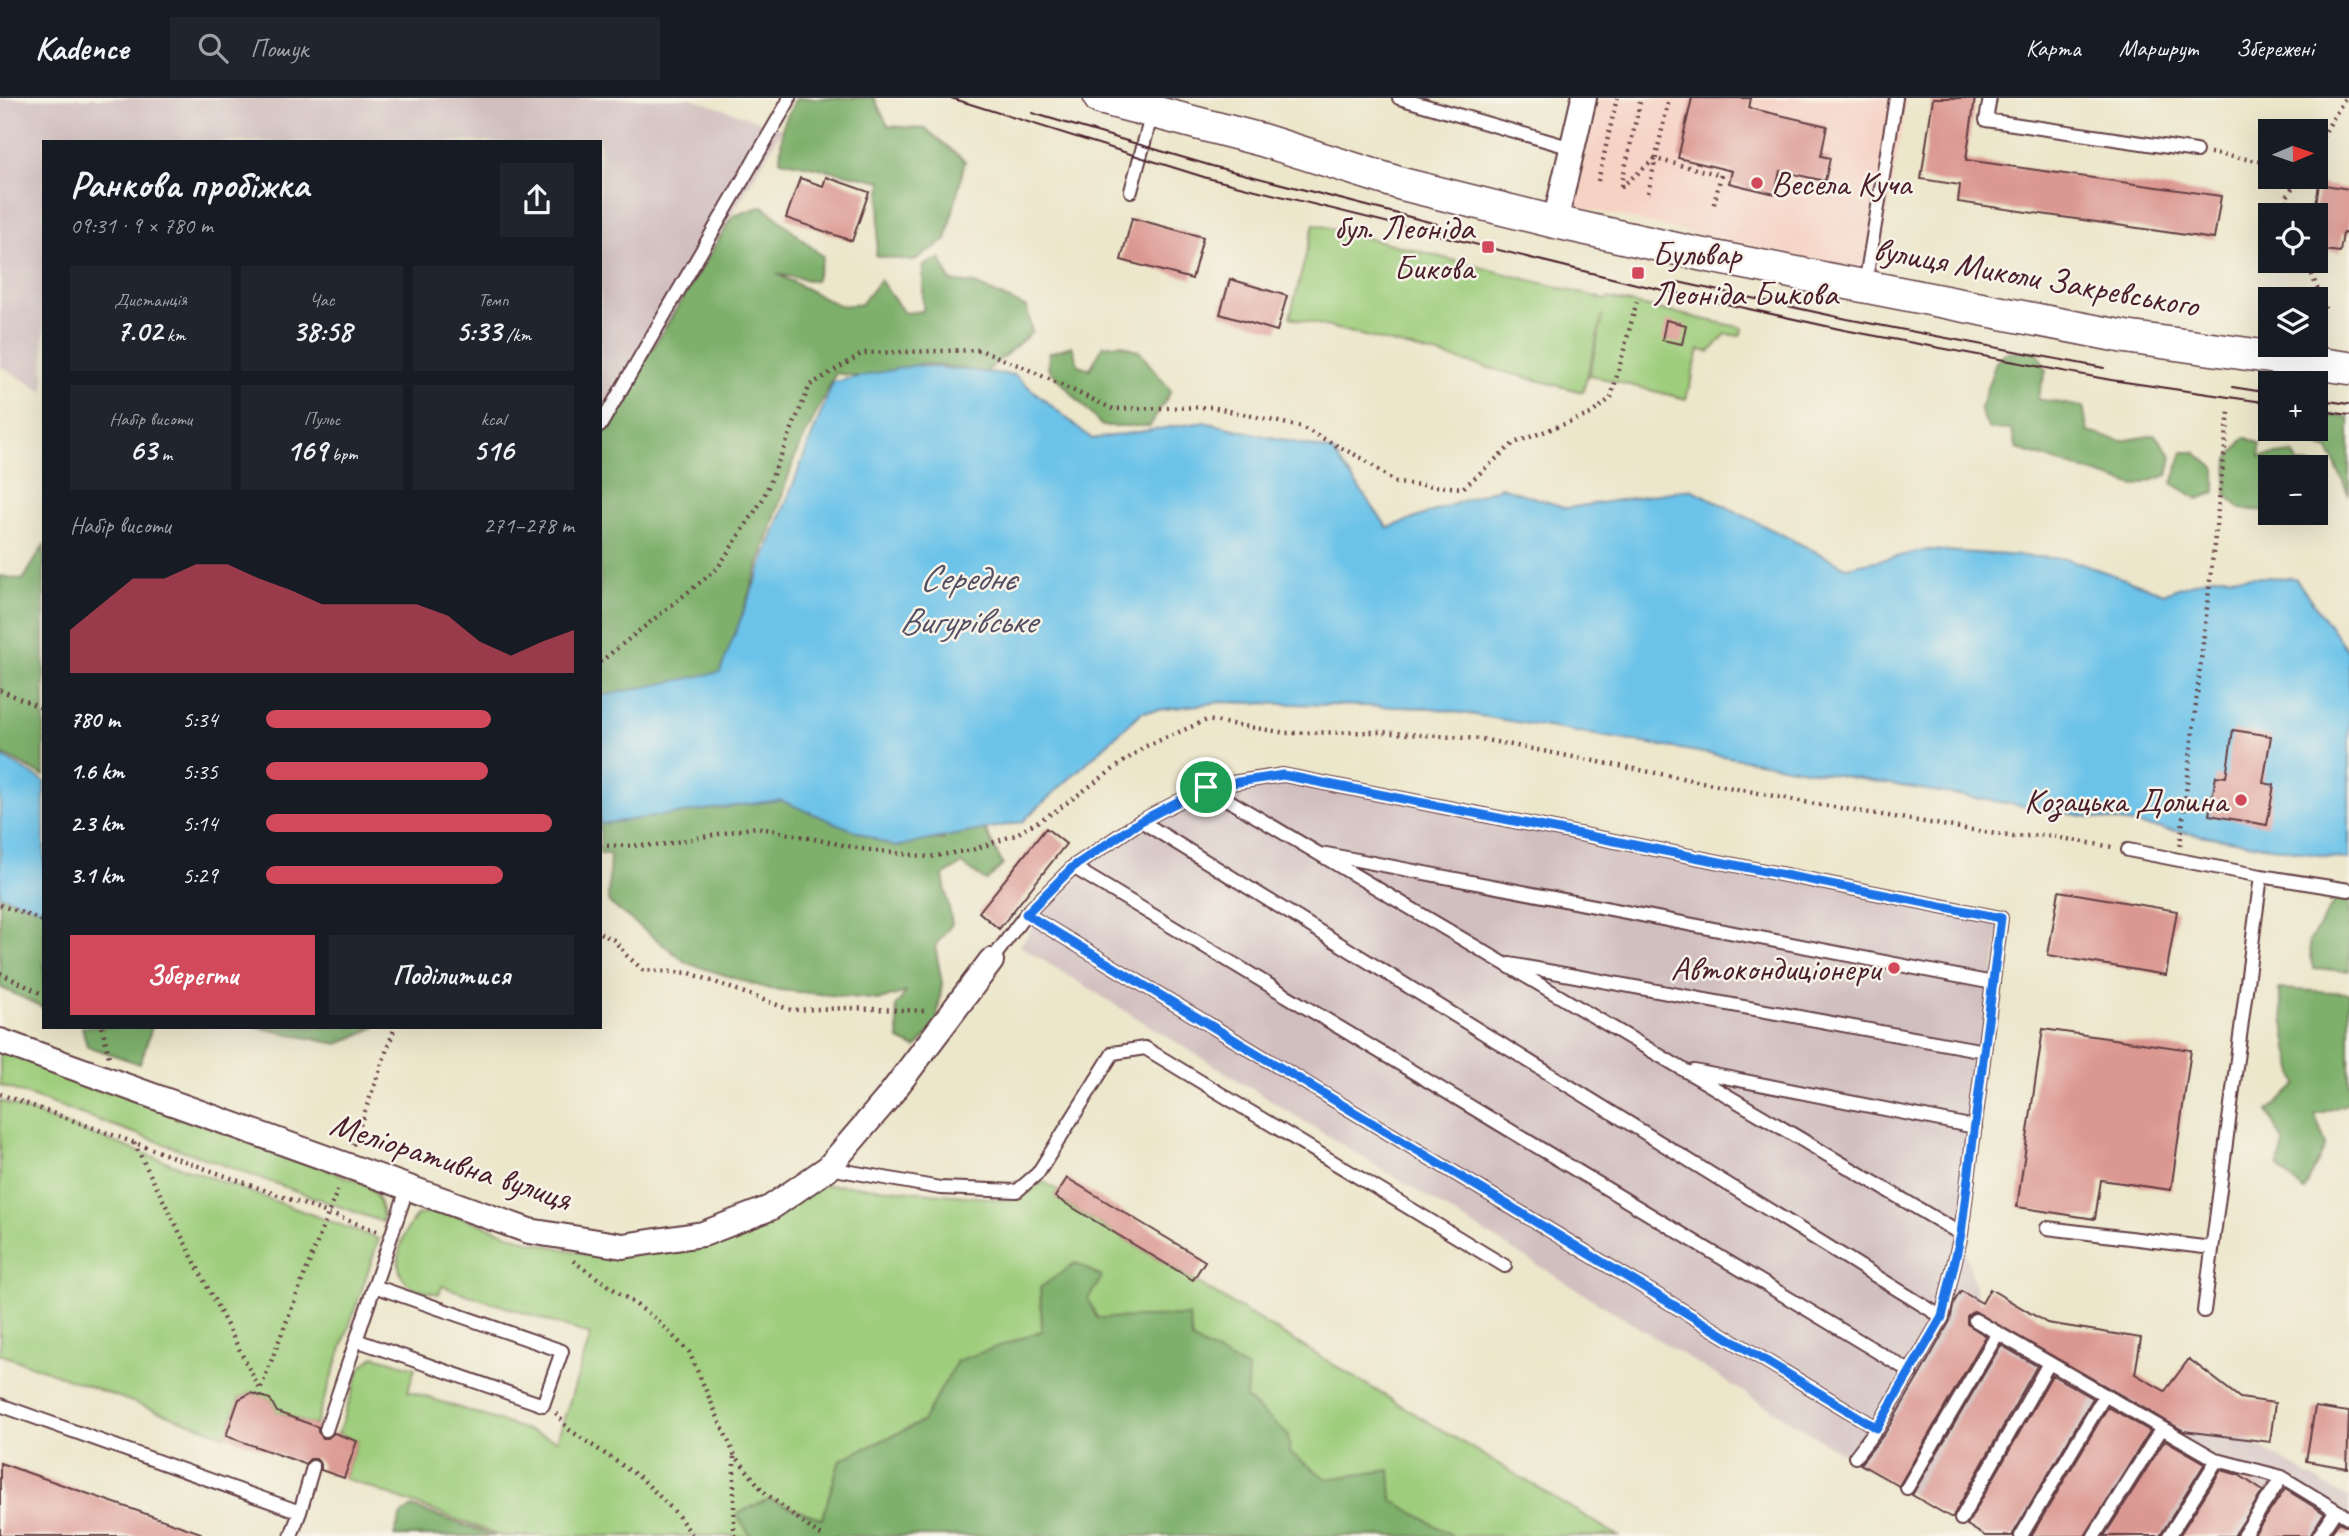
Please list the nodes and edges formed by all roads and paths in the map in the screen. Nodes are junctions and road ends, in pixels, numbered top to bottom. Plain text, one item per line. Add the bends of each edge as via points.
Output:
1 (789, 98) edge
2 (1100, 98) edge
3 (1399, 98) edge
4 (1584, 98) edge
5 (1617, 98) edge
6 (1641, 98) edge
7 (1669, 98) edge
8 (1896, 98) edge
9 (1990, 98) edge
10 (2345, 98) edge
11 (1152, 113) junction
12 (2328, 127) edge
13 (1572, 148) junction
14 (2196, 151) joint
15 (1655, 159) junction
16 (2258, 161) edge
17 (1598, 181) dead end
18 (1131, 191) dead end
19 (1648, 193) dead end
20 (1713, 208) dead end
21 (1555, 222) junction
22 (1865, 285) junction
23 (1637, 301) dead end
24 (2349, 368) edge
25 (2229, 412) dead end
26 (602, 423) edge
27 (602, 660) edge
28 (0, 690) edge
29 (42, 708) edge
30 (1206, 787) junction
31 (1141, 821) junction
32 (2180, 846) dead end
33 (2128, 850) dead end
34 (1315, 852) junction
35 (1073, 867) junction
36 (2261, 876) junction
37 (2349, 890) edge
38 (0, 905) edge
39 (1026, 914) junction
40 (42, 920) edge
41 (602, 934) edge
42 (991, 961) joint
43 (1502, 962) junction
44 (0, 973) edge
45 (1993, 983) junction
46 (42, 994) edge
47 (952, 1012) junction
48 (394, 1029) edge
49 (0, 1041) edge
50 (1984, 1051) junction
51 (1683, 1069) junction
52 (0, 1094) edge
53 (1975, 1127) junction
54 (134, 1143) junction
55 (347, 1165) junction
56 (828, 1168) junction
57 (407, 1189) junction
58 (328, 1213) junction
59 (2048, 1228) dead end
60 (1961, 1234) junction
61 (391, 1236) junction
62 (2212, 1248) junction
63 (564, 1255) dead end
64 (1505, 1266) dead end
65 (374, 1286) junction
66 (2204, 1311) dead end
67 (1942, 1317) junction
68 (1975, 1320) dead end
69 (1998, 1333) junction
70 (356, 1340) junction
71 (2049, 1363) junction
72 (1911, 1372) junction
73 (2105, 1395) junction
74 (545, 1398) junction
75 (0, 1405) edge
76 (1877, 1428) junction
77 (2162, 1428) junction
78 (326, 1430) dead end
79 (734, 1454) junction
80 (1855, 1457) dead end
81 (2217, 1460) junction
82 (313, 1467) dead end
83 (2282, 1477) junction
84 (1907, 1488) dead end
85 (2336, 1510) junction
86 (300, 1512) junction
87 (2349, 1518) edge
88 (1961, 1519) dead end
89 (291, 1536) edge
90 (693, 1536) edge
91 (734, 1536) edge
92 (823, 1536) edge
93 (2021, 1536) edge
94 (2094, 1536) edge
95 (2169, 1536) edge
96 (2244, 1536) edge
97 (2319, 1536) edge

1 - 26 lane
2 - 11 street, вулиця Миколи Закревського
3 - 13 lane
4 - 13 street
5 - 17 path
6 - 15 path via 1621,187
7 - 15 path
8 - 22 lane
9 - 14 lane via 1986,120
10 - 12 path
11 - 18 lane
11 - 21 street, вулиця Миколи Закревського
13 - 21 street
14 - 16 path
15 - 19 path
15 - 20 path via 1721,175
21 - 22 street, вулиця Миколи Закревського
22 - 24 street, вулиця Миколи Закревського via 2125,337
23 - 27 path via 1611,398 1591,414 1514,443 1463,488 1396,483 1365,460 1288,424 1212,407 1113,409 979,350 863,353 810,385 764,499 717,569
25 - 32 path
28 - 29 path
30 - 31 lane
30 - 34 lane
30 - 45 lane via 1283,775 2001,918
31 - 35 lane
31 - 67 lane
33 - 36 lane
34 - 43 lane
34 - 45 lane
35 - 39 lane
35 - 72 lane
36 - 37 lane
36 - 62 lane
38 - 40 path
39 - 42 lane
39 - 76 lane
41 - 47 path via 643,970 690,973 791,1010
42 - 47 street, Меліоративна вулиця
43 - 50 lane
43 - 51 lane
44 - 46 path
45 - 50 lane
47 - 56 street, Меліоративна вулиця
48 - 55 path
49 - 55 street, Меліоративна вулиця
50 - 53 lane
51 - 53 lane
51 - 60 lane
52 - 54 path
53 - 60 lane
54 - 58 path
54 - 58 path via 260,1390
55 - 57 street, Меліоративна вулиця
55 - 58 path
56 - 57 street, Меліоративна вулиця via 770,1208 703,1234 623,1246 530,1231
56 - 64 lane via 940,1188 1017,1191 1038,1173 1113,1053 1144,1048
57 - 61 lane
58 - 61 path
59 - 62 lane
60 - 67 lane
61 - 65 lane
62 - 66 lane
63 - 79 path via 655,1318 689,1352
65 - 70 lane
65 - 74 lane via 562,1351
67 - 72 lane
68 - 69 lane
69 - 71 lane
69 - 84 lane
70 - 74 lane via 543,1405
70 - 78 lane
71 - 73 lane
71 - 88 lane
72 - 76 lane
73 - 77 lane
73 - 93 lane
74 - 90 path via 568,1429 641,1478
75 - 86 lane
76 - 80 lane
77 - 81 lane
77 - 94 lane
79 - 91 path
79 - 92 path via 763,1492
81 - 83 lane
81 - 95 lane
82 - 86 lane
83 - 85 lane
83 - 96 lane
85 - 87 lane
85 - 97 lane
86 - 89 lane

